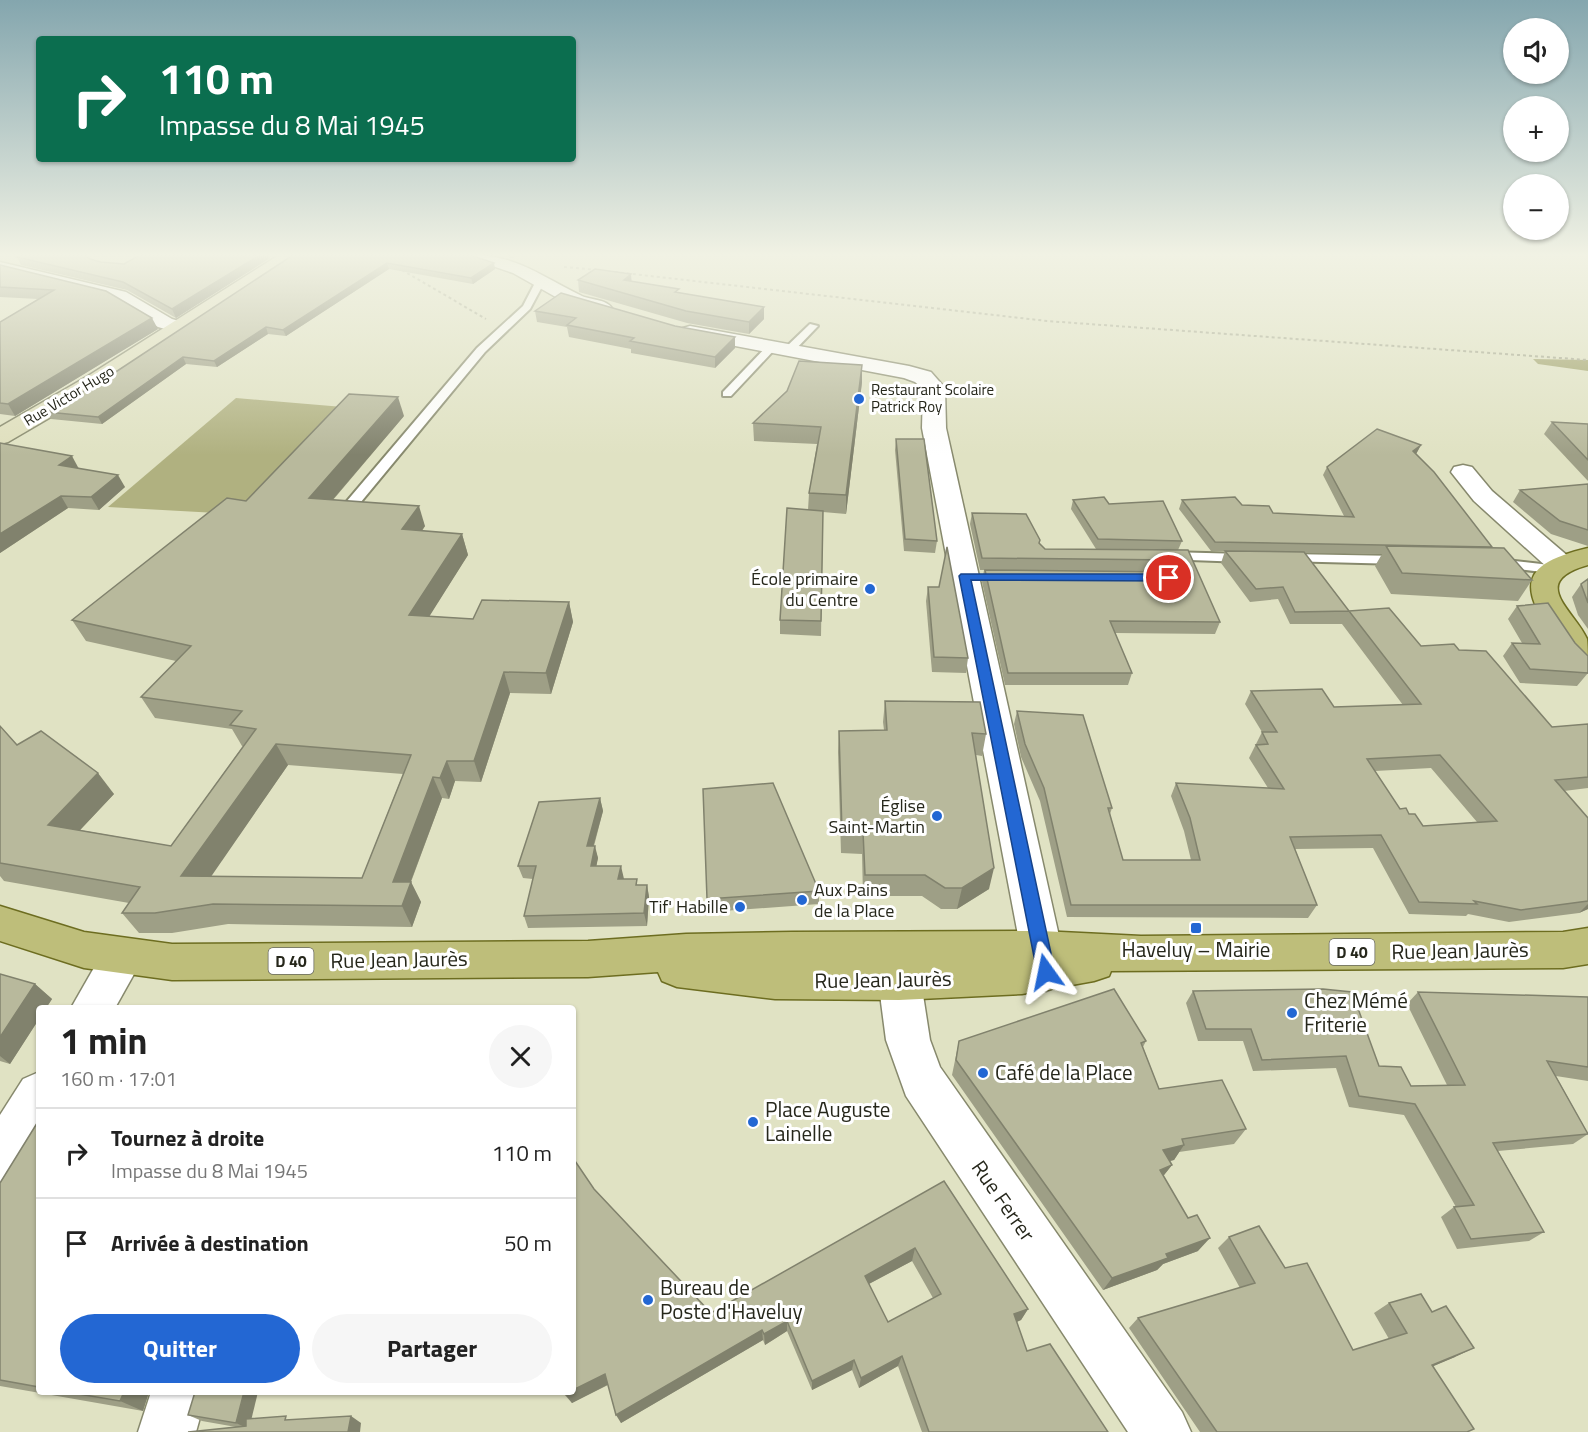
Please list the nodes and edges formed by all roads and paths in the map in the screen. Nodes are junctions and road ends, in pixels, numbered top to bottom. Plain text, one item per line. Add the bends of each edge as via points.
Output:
1 (165, 322) edge
2 (187, 322) edge
3 (490, 322) edge
4 (510, 322) edge
5 (1058, 322) edge
6 (813, 326) dead end
7 (179, 327) junction
8 (673, 328) edge
9 (502, 329) junction
10 (780, 349) junction
11 (1588, 360) edge
12 (727, 394) dead end
13 (0, 437) edge
14 (1463, 472) dead end
15 (346, 511) edge
16 (1150, 556) edge
17 (1588, 556) edge
18 (1255, 558) edge
19 (1278, 558) edge
20 (1416, 561) edge
21 (1483, 562) edge
22 (1555, 566) junction
23 (1588, 662) edge
24 (0, 922) edge
25 (1580, 950) edge
26 (122, 958) junction
27 (1043, 961) junction
28 (897, 965) junction
29 (94, 1005) edge
30 (36, 1100) edge
31 (0, 1159) edge
32 (178, 1395) edge
33 (167, 1432) edge
34 (1162, 1432) edge

1 - 7 street
2 - 7 street, Rue Victor Hugo
3 - 9 path
4 - 9 lane
5 - 11 path
6 - 10 lane
7 - 13 street, Rue Victor Hugo
8 - 10 street
9 - 15 lane via 450,385
10 - 12 lane
10 - 27 street via 923,377 934,388 934,428 970,576
14 - 22 street
16 - 18 lane
17 - 22 main road
19 - 20 lane
21 - 22 lane
22 - 23 main road via 1544,582 1545,597
24 - 26 main road, Rue Jean Jaurès / D 40 via 65,945
25 - 27 main road, Rue Jean Jaurès / D 40 via 1141,954
26 - 28 main road, Rue Jean Jaurès / D 40 via 172,962 588,958 775,980
26 - 29 street
27 - 28 main road, Rue Jean Jaurès / D 40
28 - 34 street, Rue Ferrer via 908,1040 934,1102
30 - 31 street
32 - 33 street

